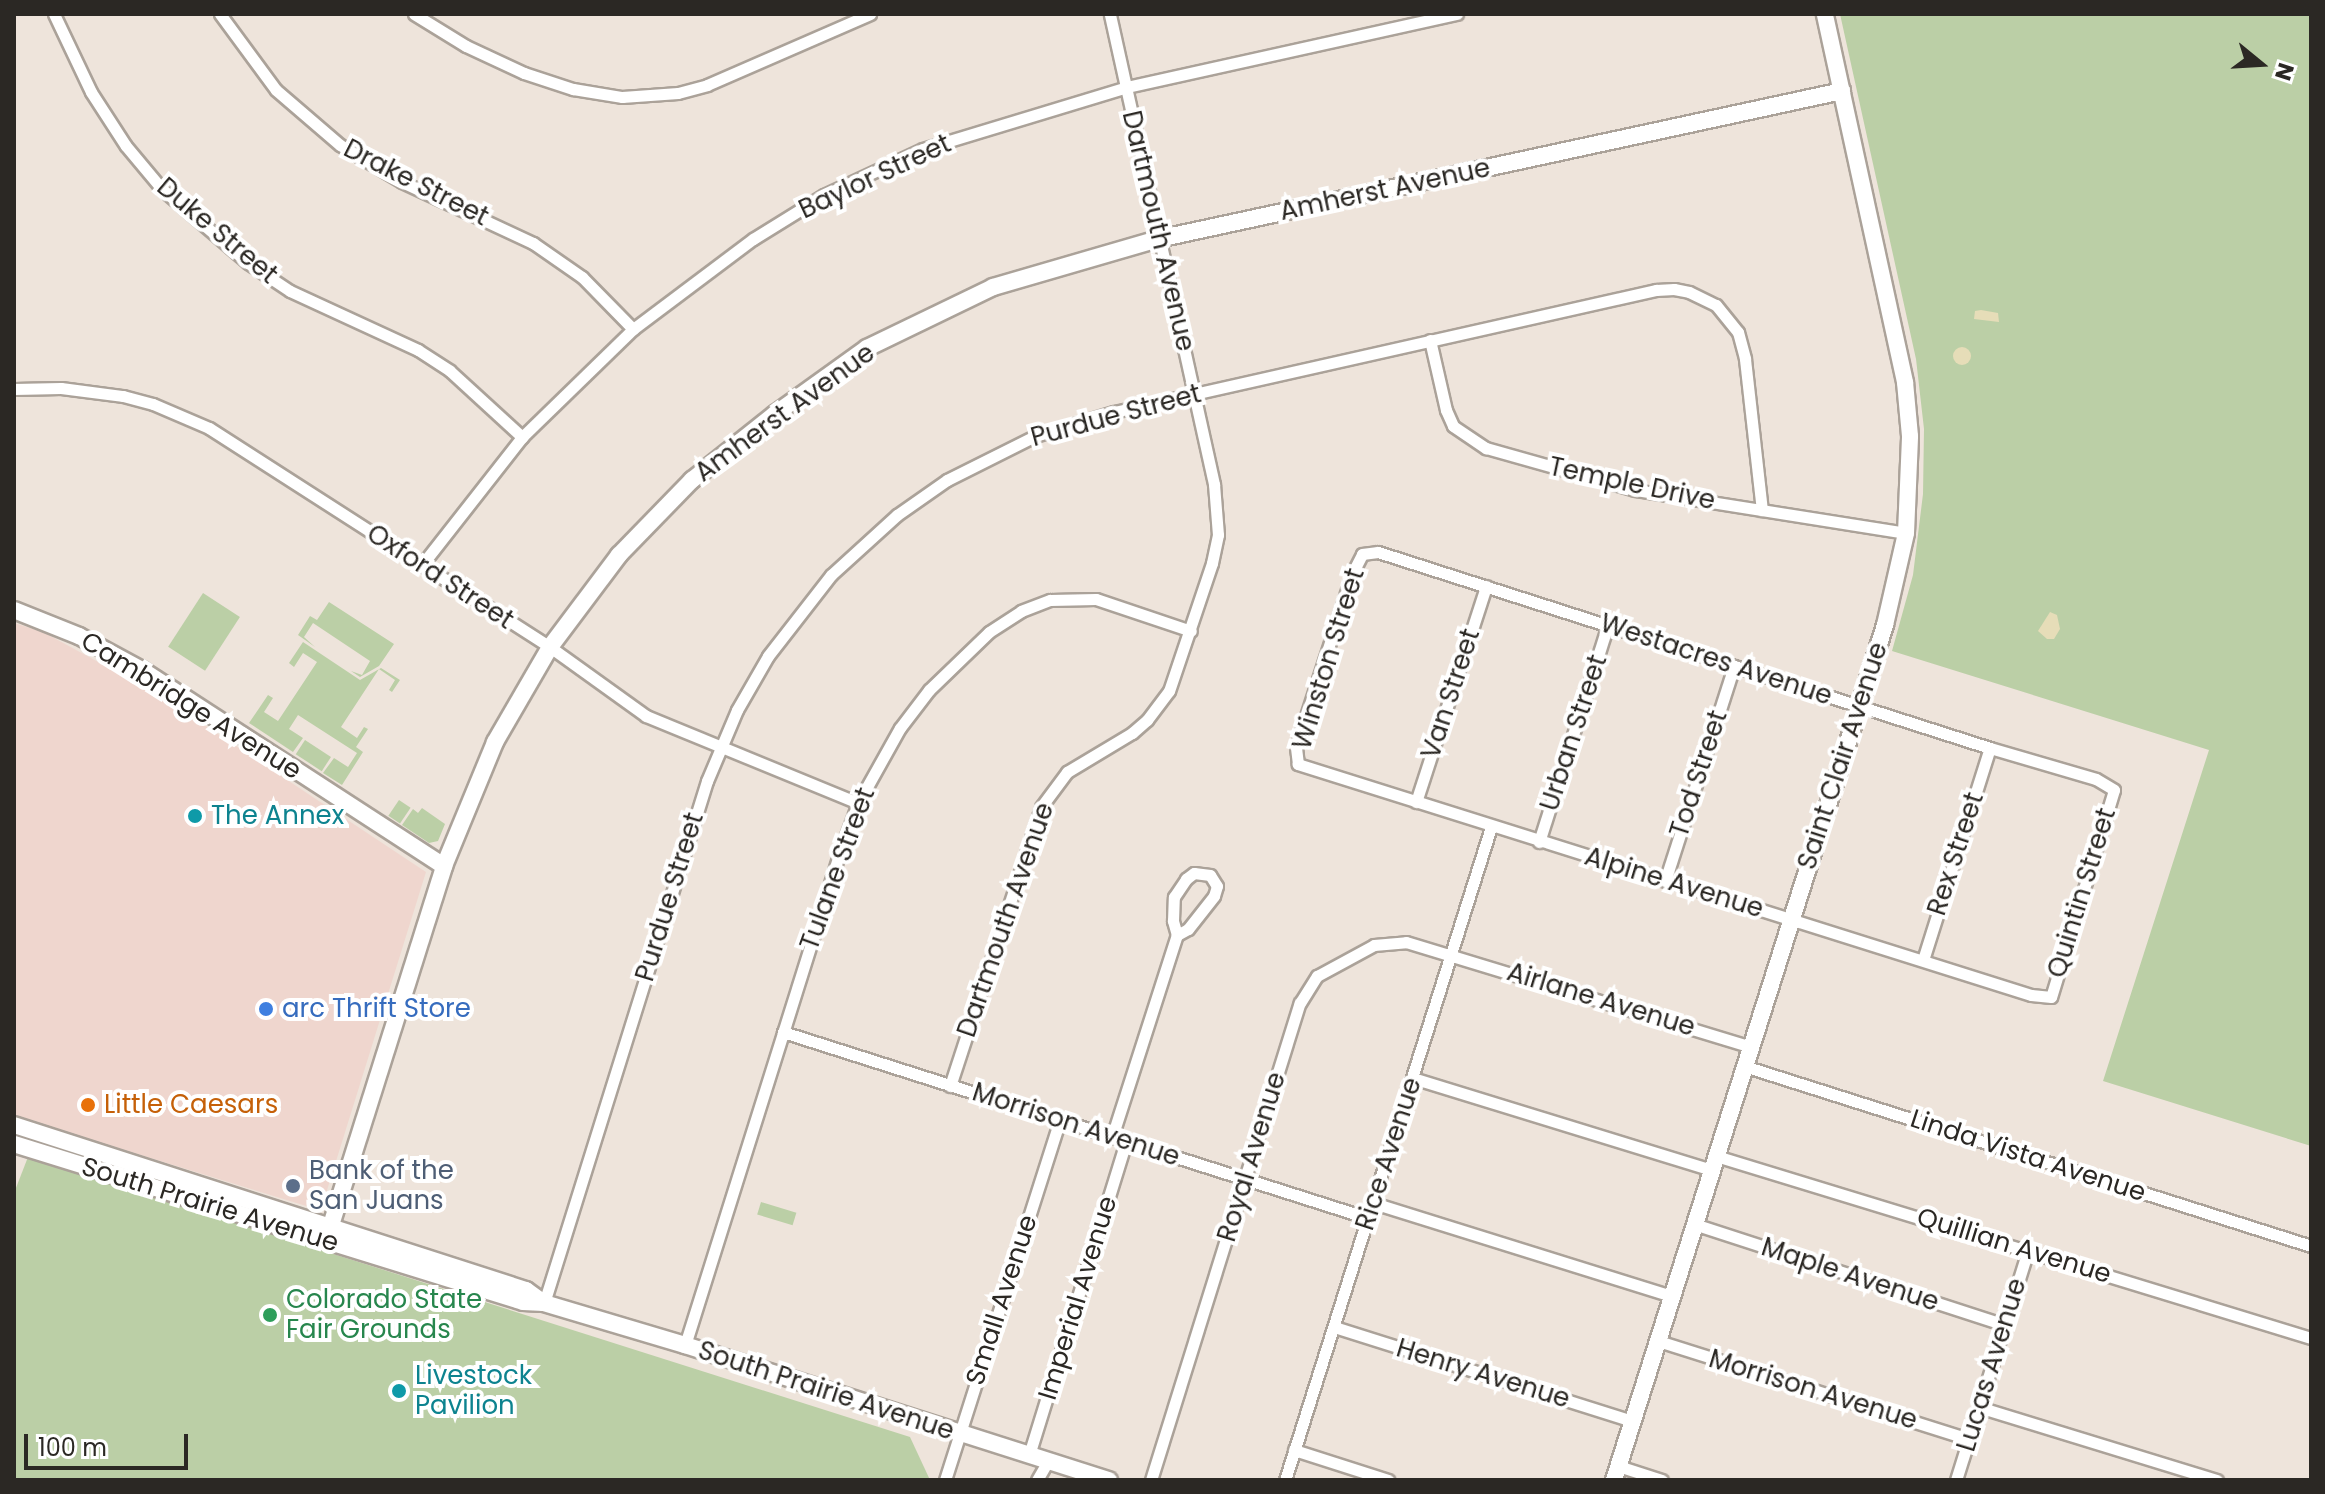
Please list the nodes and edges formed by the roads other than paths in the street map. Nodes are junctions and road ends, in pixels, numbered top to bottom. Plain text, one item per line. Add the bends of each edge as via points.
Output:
1 (54, 14) edge
2 (220, 14) edge
3 (414, 14) edge
4 (870, 14) edge
5 (1110, 14) edge
6 (1457, 14) edge
7 (1825, 14) edge
8 (1127, 87) junction
9 (1842, 91) junction
10 (1158, 239) junction
11 (633, 329) junction
12 (1430, 340) junction
13 (14, 389) edge
14 (1195, 394) junction
15 (522, 437) junction
16 (1762, 510) junction
17 (1906, 533) junction
18 (1362, 554) joint
19 (421, 566) junction
20 (1486, 586) junction
21 (14, 610) edge
22 (1608, 624) junction
23 (1191, 631) junction
24 (550, 647) junction
25 (1734, 666) junction
26 (1858, 706) junction
27 (721, 745) junction
28 (1990, 748) junction
29 (1298, 764) joint
30 (2114, 790) joint
31 (1416, 802) junction
32 (858, 803) junction
33 (1491, 827) junction
34 (1539, 842) junction
35 (444, 866) junction
36 (1665, 881) junction
37 (1791, 917) junction
38 (1177, 935) junction
39 (1451, 954) junction
40 (1923, 960) junction
41 (2051, 997) joint
42 (783, 1032) junction
43 (1751, 1047) junction
44 (1744, 1066) junction
45 (1413, 1078) junction
46 (950, 1086) junction
47 (1060, 1119) junction
48 (15, 1134) edge
49 (1112, 1137) junction
50 (1126, 1142) junction
51 (1714, 1163) junction
52 (1246, 1179) junction
53 (1373, 1203) junction
54 (1368, 1218) junction
55 (1694, 1224) junction
56 (328, 1234) junction
57 (2311, 1246) edge
58 (2028, 1250) junction
59 (1672, 1296) junction
60 (544, 1303) junction
61 (2005, 1325) junction
62 (1334, 1327) junction
63 (2311, 1338) edge
64 (1658, 1341) junction
65 (685, 1345) junction
66 (1979, 1407) junction
67 (1633, 1421) junction
68 (960, 1433) junction
69 (1969, 1439) junction
70 (1294, 1450) junction
71 (1029, 1455) junction
72 (1048, 1461) junction
73 (1616, 1473) edge
74 (945, 1480) edge
75 (1037, 1480) edge
76 (1109, 1480) edge
77 (1151, 1480) edge
78 (1285, 1480) edge
79 (1388, 1480) edge
80 (1662, 1480) edge
81 (1956, 1480) edge
82 (2217, 1480) edge

1 - 15 street, Duke Street via 91,92 162,189 248,263 290,291 418,350 450,371
2 - 11 street, Drake Street via 276,90 340,145 402,182 545,251 582,277
3 - 4 street via 524,73 622,97 707,85
5 - 8 street, Dartmouth Avenue
6 - 8 street, Baylor Street
7 - 9 street, Saint Clair Avenue
8 - 10 street, Dartmouth Avenue
8 - 11 street, Baylor Street via 923,149 824,195 753,239
9 - 10 street, Amherst Avenue
9 - 17 street, Saint Clair Avenue via 1905,382 1910,436
10 - 14 street, Dartmouth Avenue
10 - 24 street, Amherst Avenue via 993,287 867,348 692,480 619,555
11 - 15 street, Baylor Street
12 - 14 street, Purdue Street
12 - 16 street, Temple Drive via 1446,410 1453,426 1473,442 1613,485
12 - 16 street, Purdue Street via 1656,290 1703,297 1738,332
13 - 19 street, Oxford Street via 102,392 178,413 230,440
14 - 23 street, Dartmouth Avenue via 1219,510 1212,563
14 - 27 street, Purdue Street via 1035,436 947,480 897,515 801,610 768,656
15 - 19 street, Baylor Street
16 - 17 street, Temple Drive
17 - 26 street, Saint Clair Avenue via 1885,625
18 - 20 street, Westacres Avenue via 1378,552
18 - 29 street, Winston Street via 1296,747
19 - 24 street, Oxford Street
20 - 22 street, Westacres Avenue
20 - 31 street, Van Street
21 - 35 street, Cambridge Avenue via 79,636 142,670
22 - 25 street, Westacres Avenue
22 - 34 street, Urban Street
23 - 32 street, Tulane Street via 1096,599 1050,600 1021,611 979,641 929,690 900,728
23 - 46 street, Dartmouth Avenue via 1169,691 1147,720 1067,772 1041,807
24 - 27 street, Oxford Street via 646,716
24 - 35 street, Amherst Avenue via 495,742
25 - 26 street, Westacres Avenue
25 - 36 street, Tod Street
26 - 28 street, Westacres Avenue
26 - 37 street, Saint Clair Avenue
27 - 32 street, Oxford Street
27 - 60 street, Purdue Street
28 - 30 street, Westacres Avenue via 2096,779
28 - 40 street, Rex Street
29 - 31 street, Alpine Avenue
30 - 41 street, Quintin Street
31 - 33 street, Alpine Avenue
32 - 42 street, Tulane Street
33 - 34 street, Alpine Avenue
33 - 39 street, Rice Avenue
34 - 36 street, Alpine Avenue
35 - 56 street, Amherst Avenue
36 - 37 street, Alpine Avenue
37 - 40 street, Alpine Avenue
37 - 43 street, Saint Clair Avenue
38 - 38 street via 1214,896 1217,886 1210,875 1194,873 1179,888 1173,906
38 - 49 street
39 - 43 street, Airlane Avenue
39 - 45 street, Rice Avenue
39 - 52 street, Royal Avenue via 1392,941 1317,976 1300,1003
40 - 41 street, Alpine Avenue
42 - 46 street, Morrison Avenue
42 - 65 street, Tulane Street
43 - 44 street, Saint Clair Avenue
44 - 51 street, Saint Clair Avenue
44 - 57 street, Linda Vista Avenue
45 - 51 street, Quillian Avenue
45 - 53 street, Rice Avenue
46 - 47 street, Morrison Avenue
47 - 49 street, Morrison Avenue
47 - 68 street, Small Avenue
48 - 56 street, South Prairie Avenue
49 - 50 street, Morrison Avenue
50 - 52 street, Morrison Avenue
50 - 71 street, Imperial Avenue
51 - 55 street, Saint Clair Avenue
51 - 58 street, Quillian Avenue
52 - 54 street, Morrison Avenue
52 - 77 street, Royal Avenue
53 - 54 street, Rice Avenue
53 - 59 street
54 - 62 street, Rice Avenue
55 - 59 street, Saint Clair Avenue
55 - 61 street, Maple Avenue
56 - 60 street, South Prairie Avenue via 523,1302
58 - 61 street, Lucas Avenue
58 - 63 street, Quillian Avenue
59 - 64 street, Saint Clair Avenue
60 - 65 street, South Prairie Avenue
61 - 66 street, Lucas Avenue
62 - 67 street, Henry Avenue
62 - 70 street, Rice Avenue
64 - 67 street, Saint Clair Avenue
64 - 69 street, Morrison Avenue
65 - 68 street, South Prairie Avenue
66 - 69 street, Lucas Avenue
66 - 82 street
67 - 73 street, Saint Clair Avenue
68 - 71 street, South Prairie Avenue
68 - 74 street, Small Avenue
69 - 81 street, Lucas Avenue
70 - 78 street, Rice Avenue
70 - 79 street
71 - 72 street, South Prairie Avenue
72 - 75 street
72 - 76 street, South Prairie Avenue
73 - 80 street

